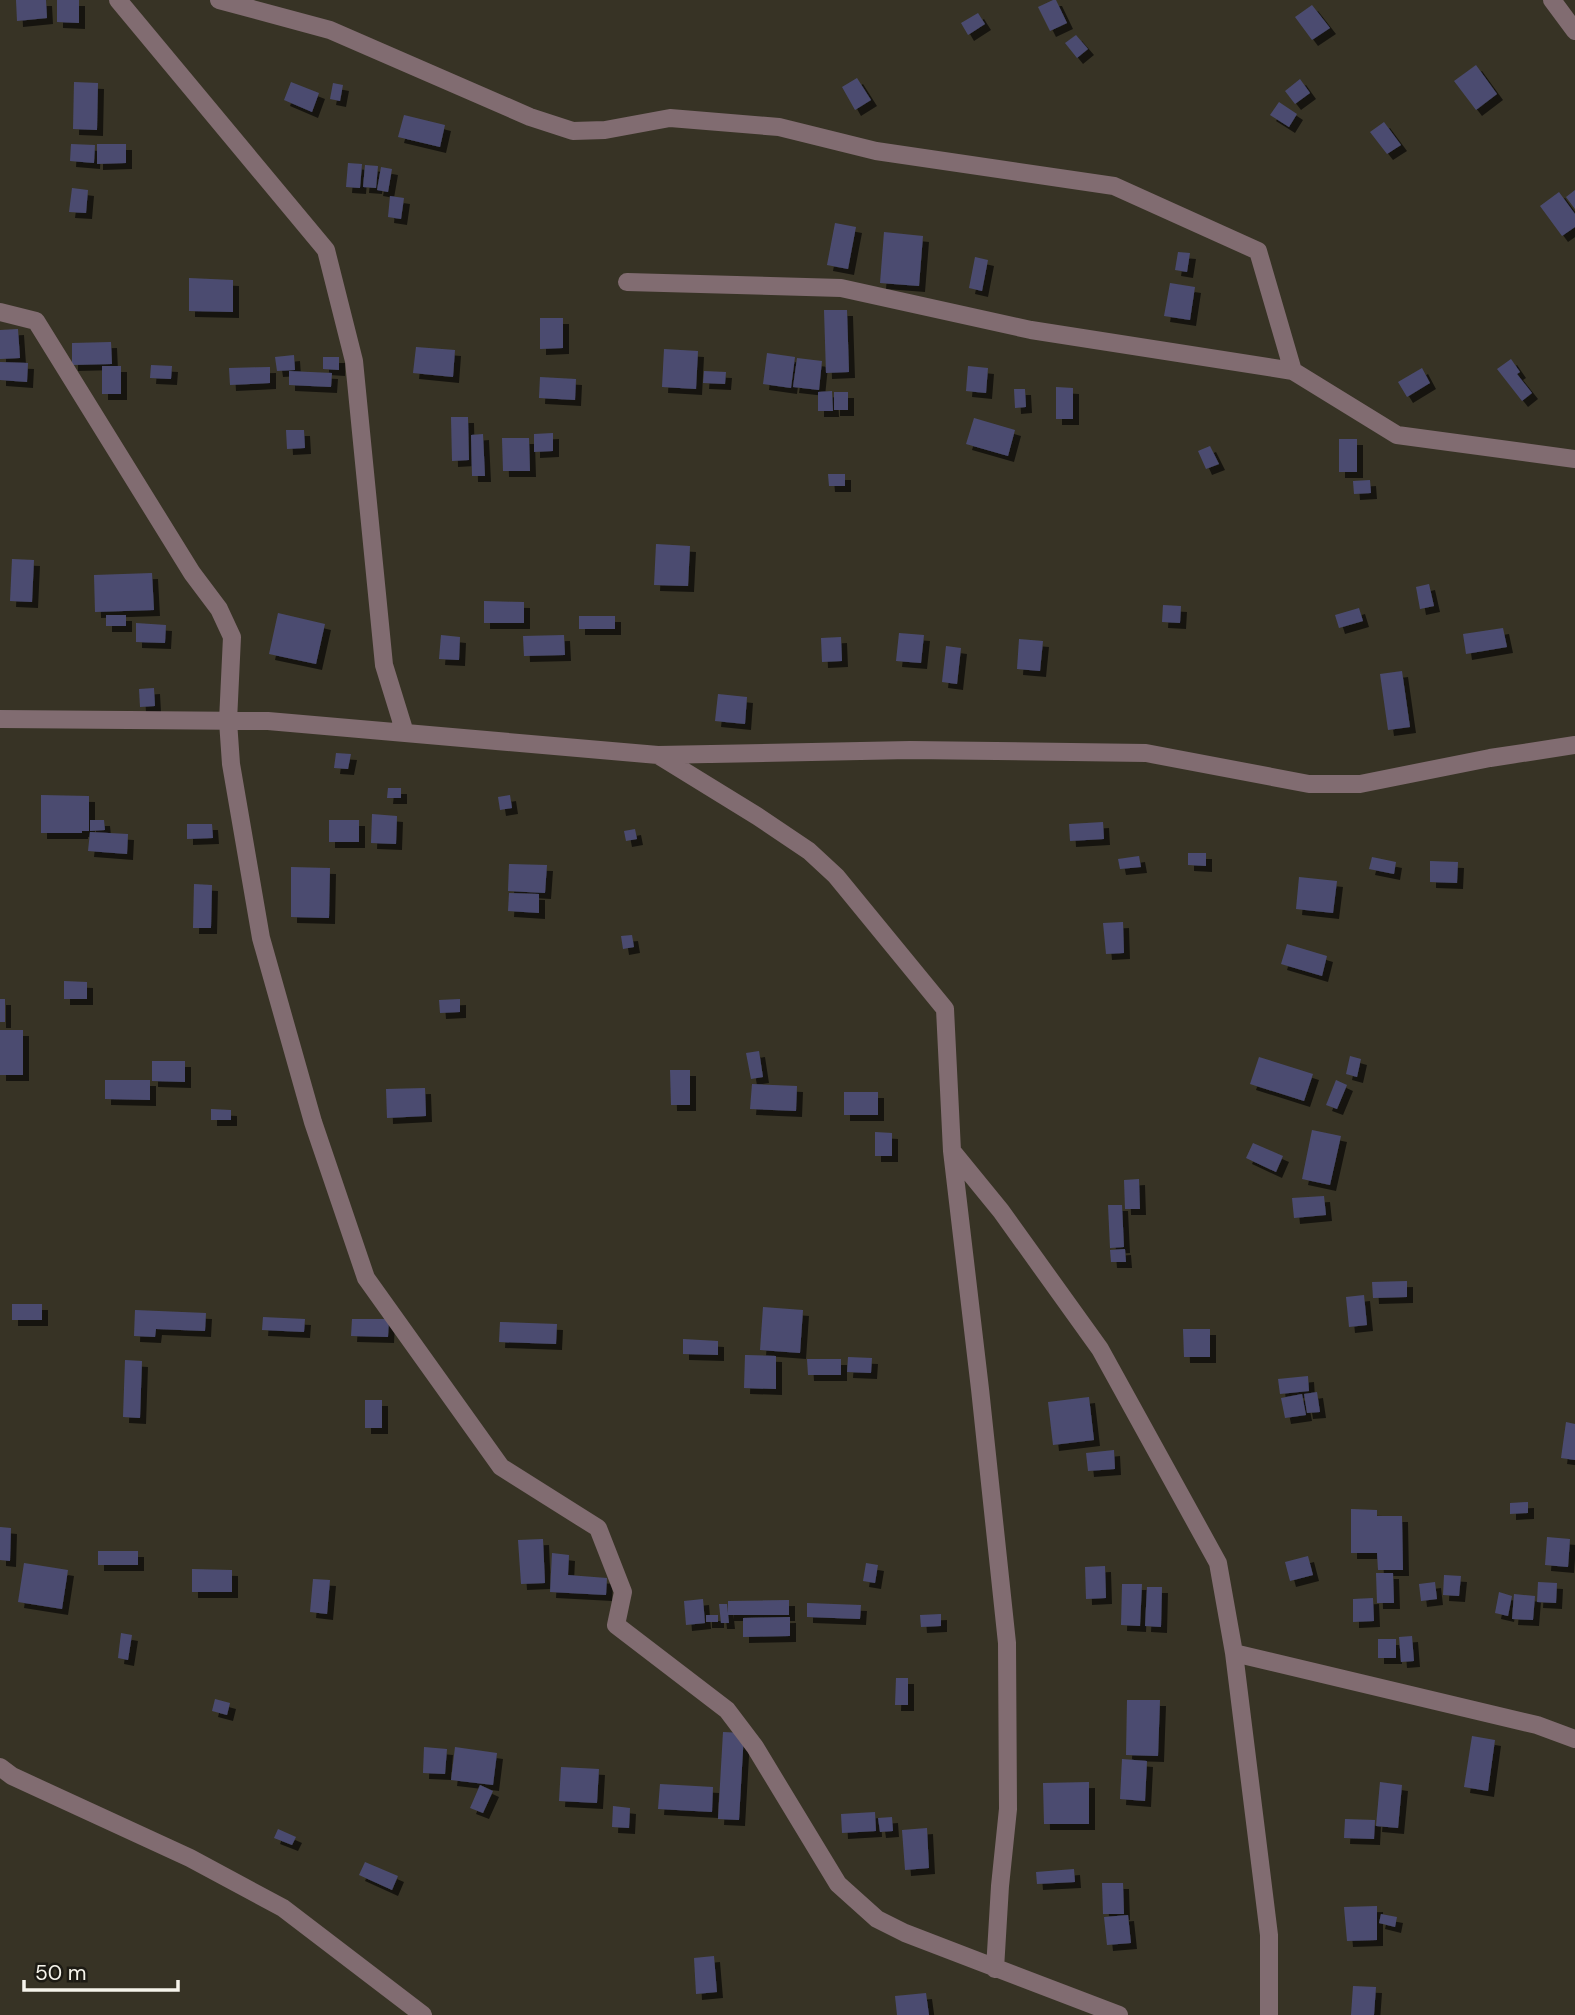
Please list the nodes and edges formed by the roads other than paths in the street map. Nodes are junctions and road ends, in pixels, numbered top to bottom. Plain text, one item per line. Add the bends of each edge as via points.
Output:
1 (118, 0) edge
2 (219, 0) edge
3 (1552, 0) edge
4 (1575, 31) edge
5 (627, 282) dead end
6 (0, 312) edge
7 (1293, 371) junction
8 (1575, 459) edge
9 (0, 719) edge
10 (228, 721) junction
11 (405, 733) junction
12 (1575, 745) edge
13 (658, 755) junction
14 (952, 1151) junction
15 (1234, 1653) junction
16 (1575, 1739) edge
17 (0, 1767) edge
18 (995, 1969) junction
19 (423, 2015) edge
20 (1119, 2015) edge
21 (1269, 2015) edge

1 - 11 street via 326,250 354,361 384,665
2 - 7 street via 330,30 530,117 573,131 670,118 779,127 876,151 1114,186 1258,251
3 - 4 street
5 - 7 street via 841,288 1031,330
6 - 10 street via 36,321 219,609 232,637
7 - 8 street via 1397,435
9 - 10 street
10 - 11 street
10 - 18 street via 261,938 313,1122 366,1278 501,1467 598,1528 623,1592 616,1625 727,1710 755,1747 838,1884 877,1919
11 - 13 street
12 - 13 street via 1360,784 1309,783 1146,753 910,750
13 - 14 street via 818,859 945,1009
14 - 15 street via 1100,1349 1218,1563
14 - 18 street via 1007,1643 1008,1809
15 - 16 street via 1536,1725
15 - 21 street via 1269,1935
17 - 19 street via 283,1908
18 - 20 street

